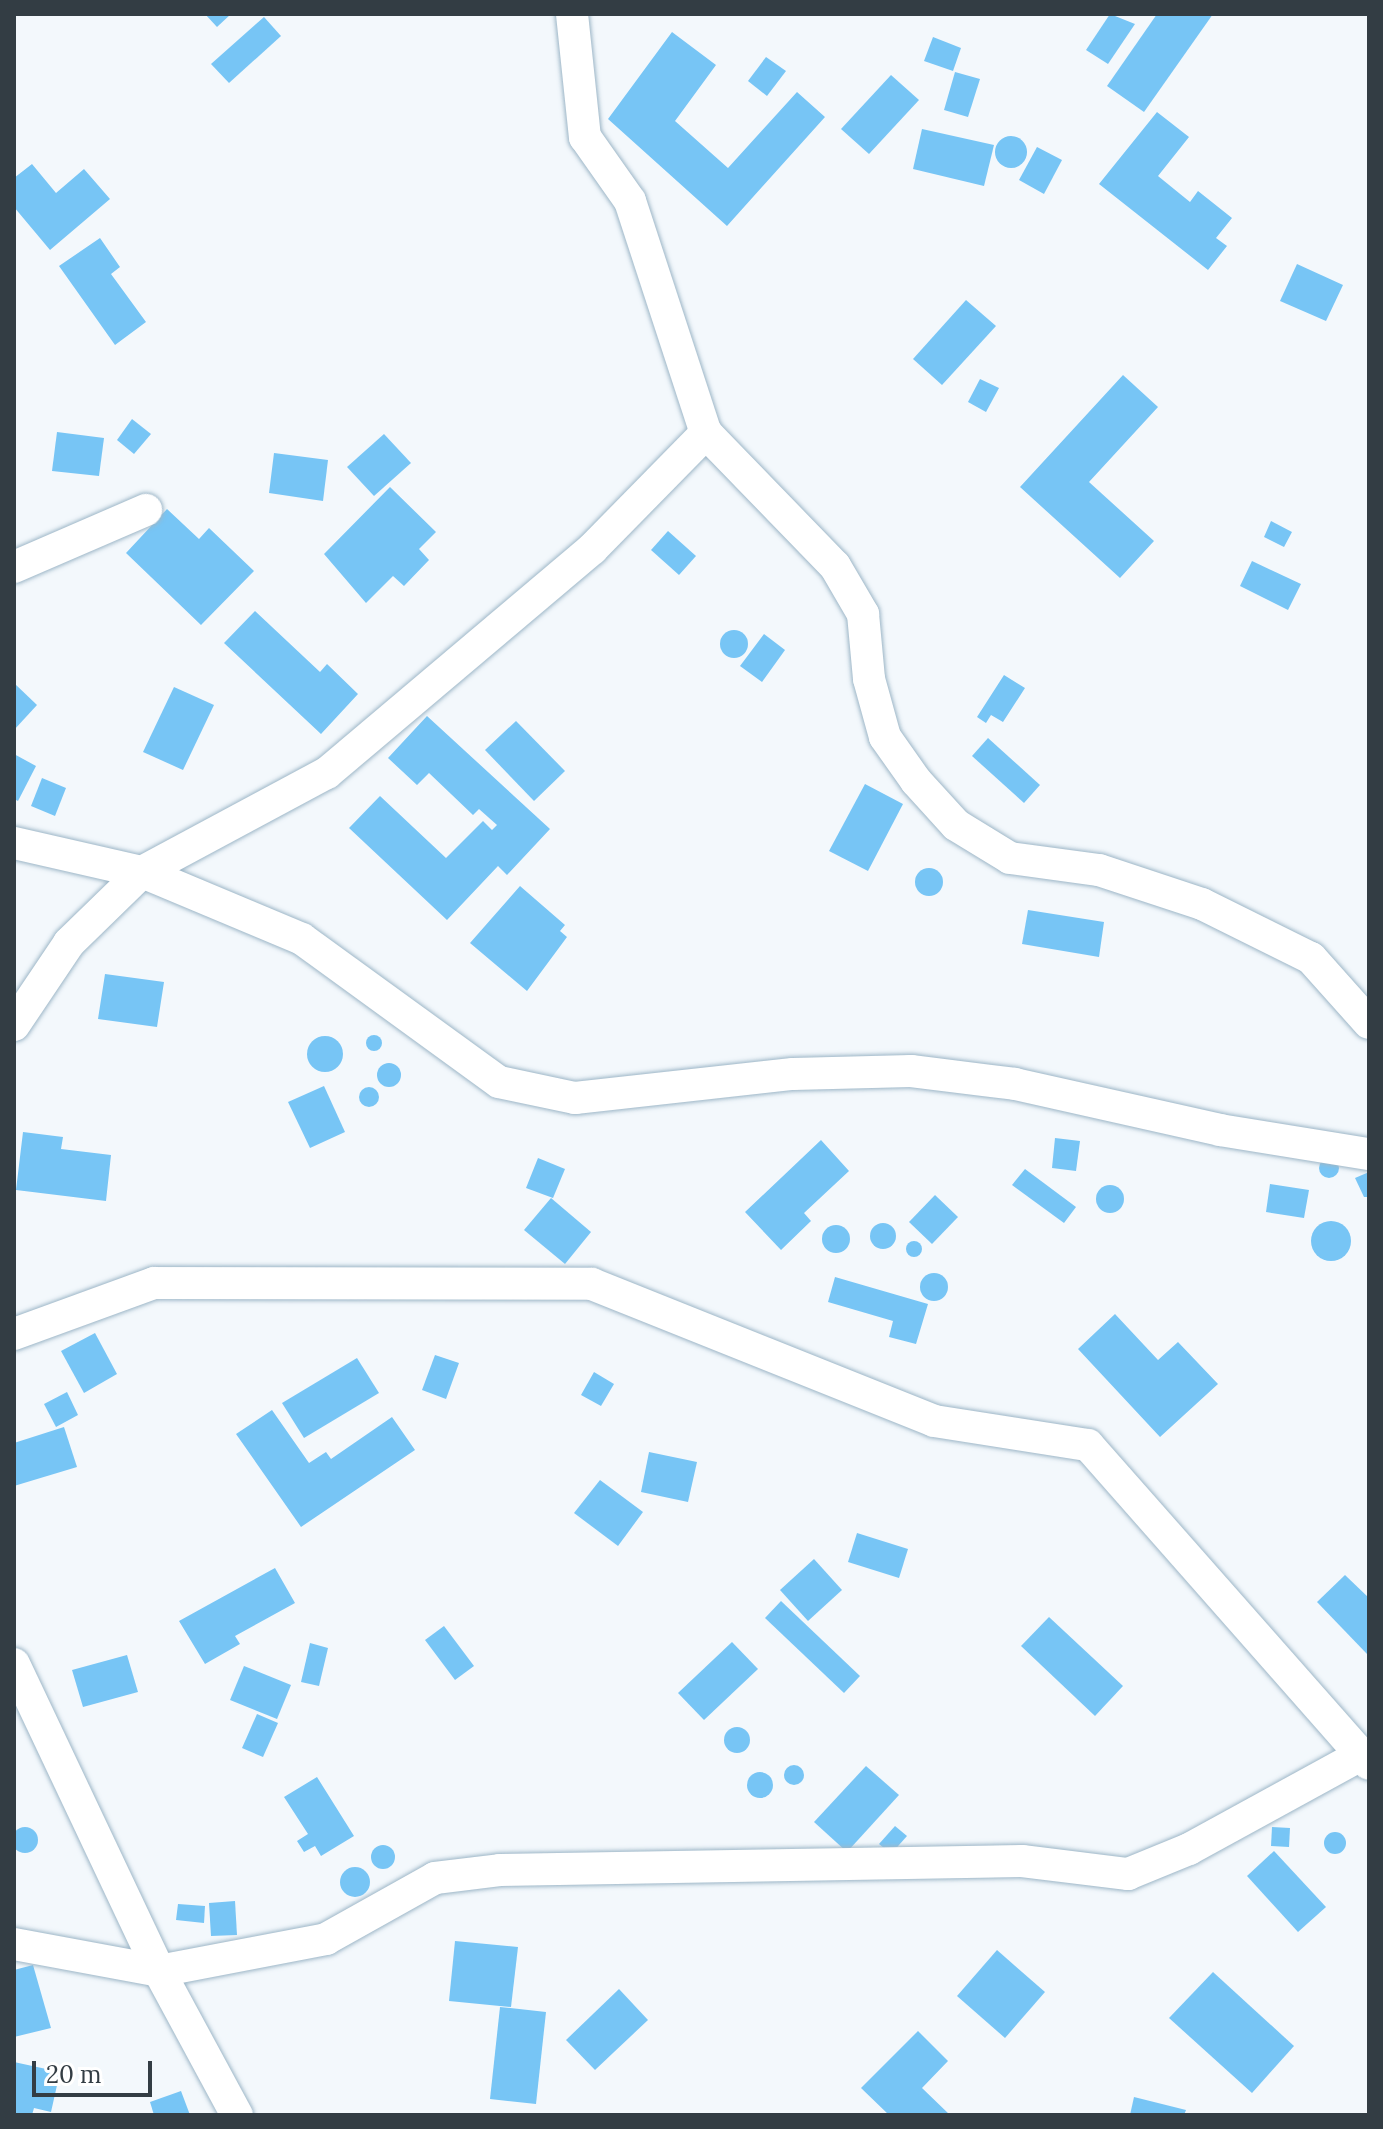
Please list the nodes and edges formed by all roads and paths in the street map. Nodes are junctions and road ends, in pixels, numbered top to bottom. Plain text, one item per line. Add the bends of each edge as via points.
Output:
1 (572, 14) edge
2 (706, 433) junction
3 (146, 510) dead end
4 (14, 567) edge
5 (14, 843) edge
6 (142, 872) junction
7 (1369, 1023) edge
8 (14, 1025) edge
9 (1369, 1154) edge
10 (14, 1334) edge
11 (14, 1664) edge
12 (1365, 1760) edge
13 (14, 1944) edge
14 (159, 1971) junction
15 (237, 2115) edge

1 - 2 street via 585,137 630,201
2 - 6 street via 592,549 327,773
2 - 7 street via 835,566 863,614 869,679 885,737 956,825 1010,858 1099,870 1202,904 1311,958
3 - 4 street
5 - 6 street
6 - 8 street via 69,943
6 - 9 street via 302,939 499,1082 575,1098 793,1074 911,1071 1015,1084 1220,1130
10 - 12 street via 154,1283 592,1284 934,1421 1088,1445
11 - 14 street
12 - 14 street via 1128,1874 1022,1861 500,1870 435,1878 326,1939
13 - 14 street
14 - 15 street

